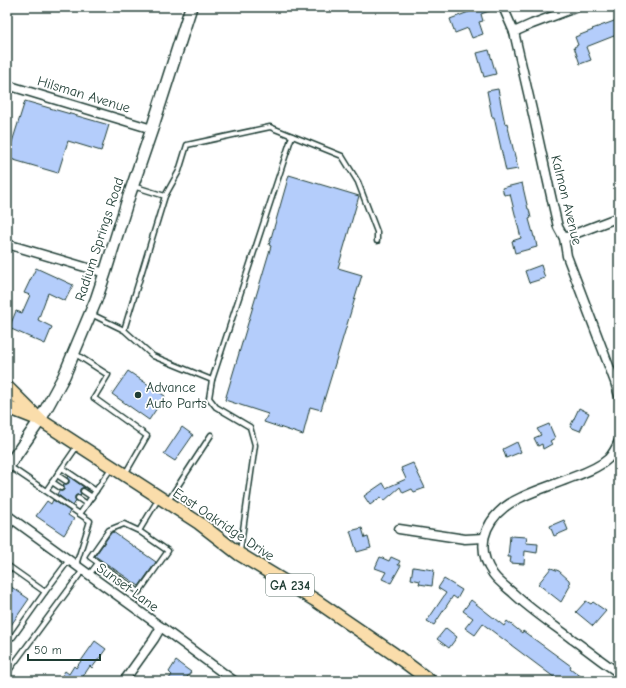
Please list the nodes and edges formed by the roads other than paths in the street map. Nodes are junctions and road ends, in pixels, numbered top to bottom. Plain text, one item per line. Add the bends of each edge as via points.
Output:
1 (190, 7) edge
2 (503, 7) edge
3 (577, 7) edge
4 (514, 32) junction
5 (7, 84) edge
6 (152, 129) junction
7 (292, 136) junction
8 (133, 186) junction
9 (165, 196) junction
10 (619, 217) edge
11 (564, 238) junction
12 (377, 241) dead end
13 (7, 244) edge
14 (105, 273) junction
15 (90, 313) junction
16 (124, 330) junction
17 (74, 353) junction
18 (212, 380) junction
19 (7, 388) edge
20 (619, 396) edge
21 (7, 407) edge
22 (40, 420) junction
23 (211, 435) dead end
24 (619, 441) edge
25 (78, 445) junction
26 (8, 467) edge
27 (112, 467) junction
28 (62, 468) junction
29 (57, 475) junction
30 (124, 475) junction
31 (66, 481) dead end
32 (52, 482) junction
33 (61, 488) dead end
34 (46, 491) junction
35 (83, 491) dead end
36 (96, 491) junction
37 (92, 497) junction
38 (78, 498) dead end
39 (163, 500) junction
40 (87, 504) junction
41 (80, 514) junction
42 (7, 515) edge
43 (14, 520) junction
44 (399, 529) dead end
45 (7, 531) edge
46 (139, 531) junction
47 (484, 538) junction
48 (239, 554) junction
49 (72, 562) junction
50 (98, 563) junction
51 (7, 565) edge
52 (86, 572) junction
53 (45, 592) junction
54 (161, 627) junction
55 (14, 636) dead end
56 (7, 673) edge
57 (619, 673) edge
58 (124, 681) edge
59 (234, 681) edge
60 (430, 681) edge

1 - 6 main road, Radium Springs Road
2 - 4 street, Kalmon Avenue
3 - 4 street
4 - 11 street, Kalmon Avenue via 558,227
5 - 6 street, Hilsman Avenue
6 - 8 main road, Radium Springs Road
7 - 9 lane via 270,128 187,145 179,171
7 - 12 lane via 342,156 358,182 377,232
7 - 18 lane
8 - 9 lane
8 - 14 main road, Radium Springs Road
9 - 16 lane
10 - 11 street
11 - 20 street, Kalmon Avenue via 567,256 616,382
13 - 14 street
14 - 15 main road, Radium Springs Road
15 - 16 lane
15 - 17 main road, Radium Springs Road
16 - 18 lane via 153,356
17 - 22 main road, Radium Springs Road
17 - 30 lane via 108,375 94,398 147,436
18 - 48 lane via 209,398 216,407 250,427 255,445
19 - 22 main road, East Oakridge Drive / GA 234
21 - 22 main road, East Oakridge Drive / GA 234
22 - 25 main road, East Oakridge Drive / GA 234
22 - 26 main road, Radium Springs Road
23 - 39 lane
24 - 47 street via 608,458 592,469 521,497 503,508 488,525
25 - 27 main road, East Oakridge Drive / GA 234
25 - 28 lane
26 - 34 lane
27 - 30 main road, East Oakridge Drive / GA 234
27 - 36 lane
28 - 29 lane
28 - 36 lane
29 - 31 lane
29 - 32 lane
30 - 39 main road, East Oakridge Drive / GA 234
32 - 33 lane
32 - 34 lane
34 - 41 lane
35 - 37 lane
36 - 37 lane
37 - 40 lane
38 - 40 lane
39 - 46 lane
39 - 48 main road, East Oakridge Drive / GA 234 via 199,523
40 - 41 lane
41 - 49 lane via 90,521
42 - 43 street, Sunset Lane
43 - 45 lane
43 - 49 street, Sunset Lane
44 - 47 street via 465,539
46 - 50 lane via 124,524 109,530 90,557
46 - 50 lane via 168,551 139,592
47 - 57 street via 485,557 494,576 528,607
48 - 60 main road, East Oakridge Drive / GA 234 via 315,600
49 - 52 street, Sunset Lane
49 - 53 lane
50 - 52 lane
51 - 53 lane
52 - 54 street, Sunset Lane
52 - 56 lane
53 - 55 lane
54 - 58 street
54 - 59 street, Sunset Lane

